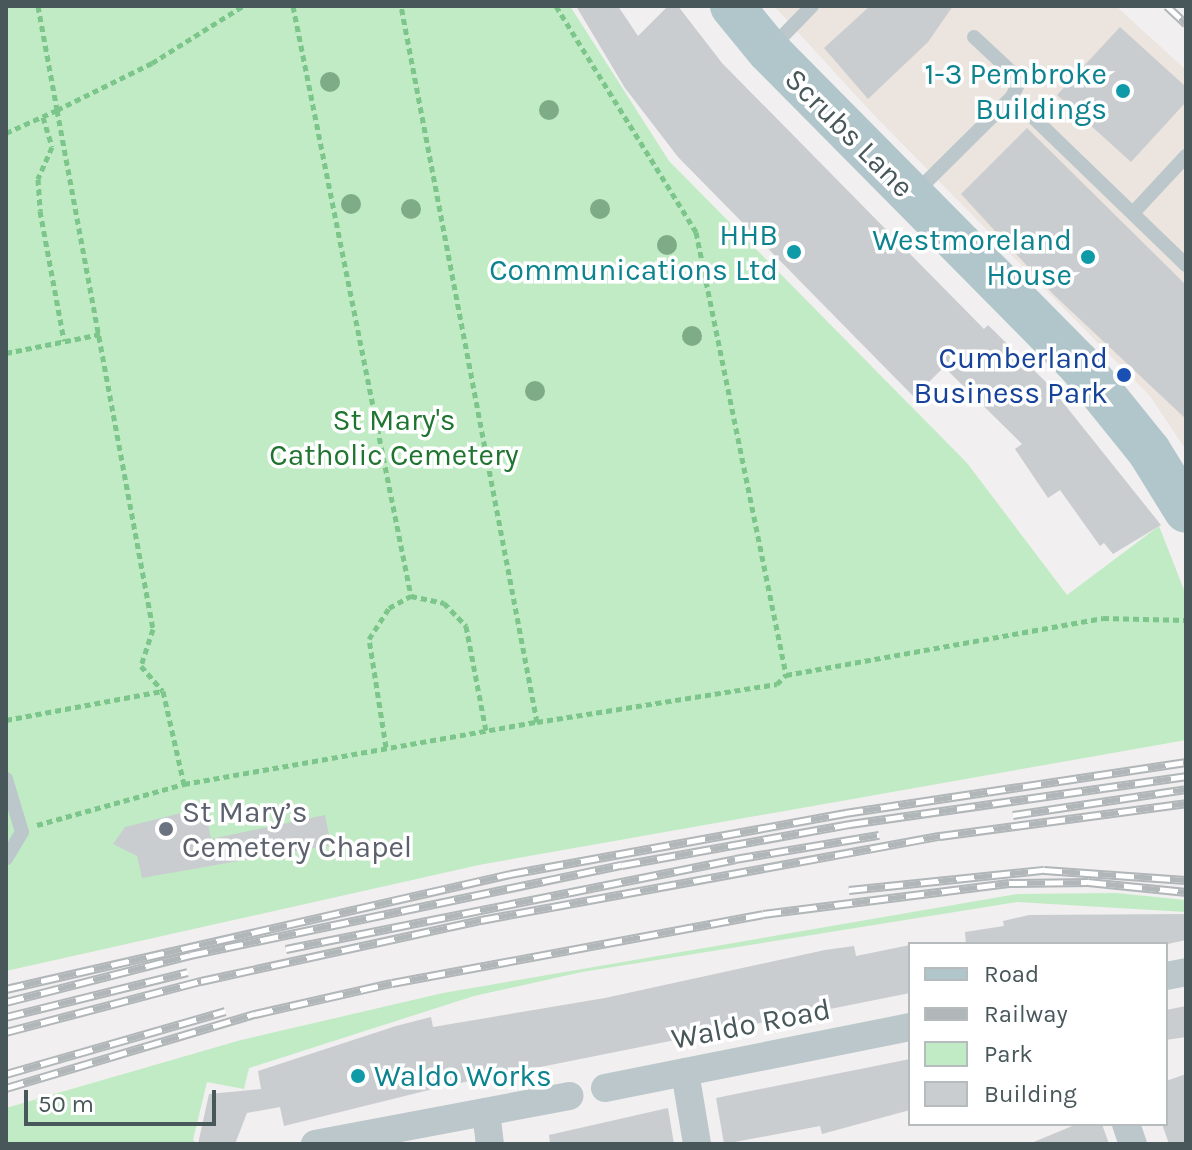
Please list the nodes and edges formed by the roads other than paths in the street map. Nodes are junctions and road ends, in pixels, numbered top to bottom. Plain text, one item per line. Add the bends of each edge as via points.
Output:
1 (732, 6) edge
2 (812, 6) edge
3 (974, 37) dead end
4 (768, 50) junction
5 (1012, 97) junction
6 (1186, 156) edge
7 (911, 196) junction
8 (1133, 213) junction
9 (1186, 265) edge
10 (1184, 500) edge
11 (6, 779) edge
12 (6, 859) edge
13 (908, 1027) edge
14 (685, 1072) junction
15 (605, 1088) joint
16 (570, 1096) joint
17 (486, 1112) junction
18 (315, 1144) edge
19 (490, 1144) edge
20 (697, 1144) edge

1 - 4 main road, Scrubs Lane
2 - 4 lane
3 - 5 lane via 1020,80
4 - 7 main road, Scrubs Lane
5 - 7 lane
5 - 8 lane
6 - 8 lane
7 - 10 main road, Scrubs Lane via 1078,363
8 - 9 lane
11 - 12 lane via 22,832
13 - 14 street, Waldo Road
14 - 15 street, Waldo Road
14 - 20 street
15 - 16 lane
16 - 17 street
17 - 18 street
17 - 19 street

